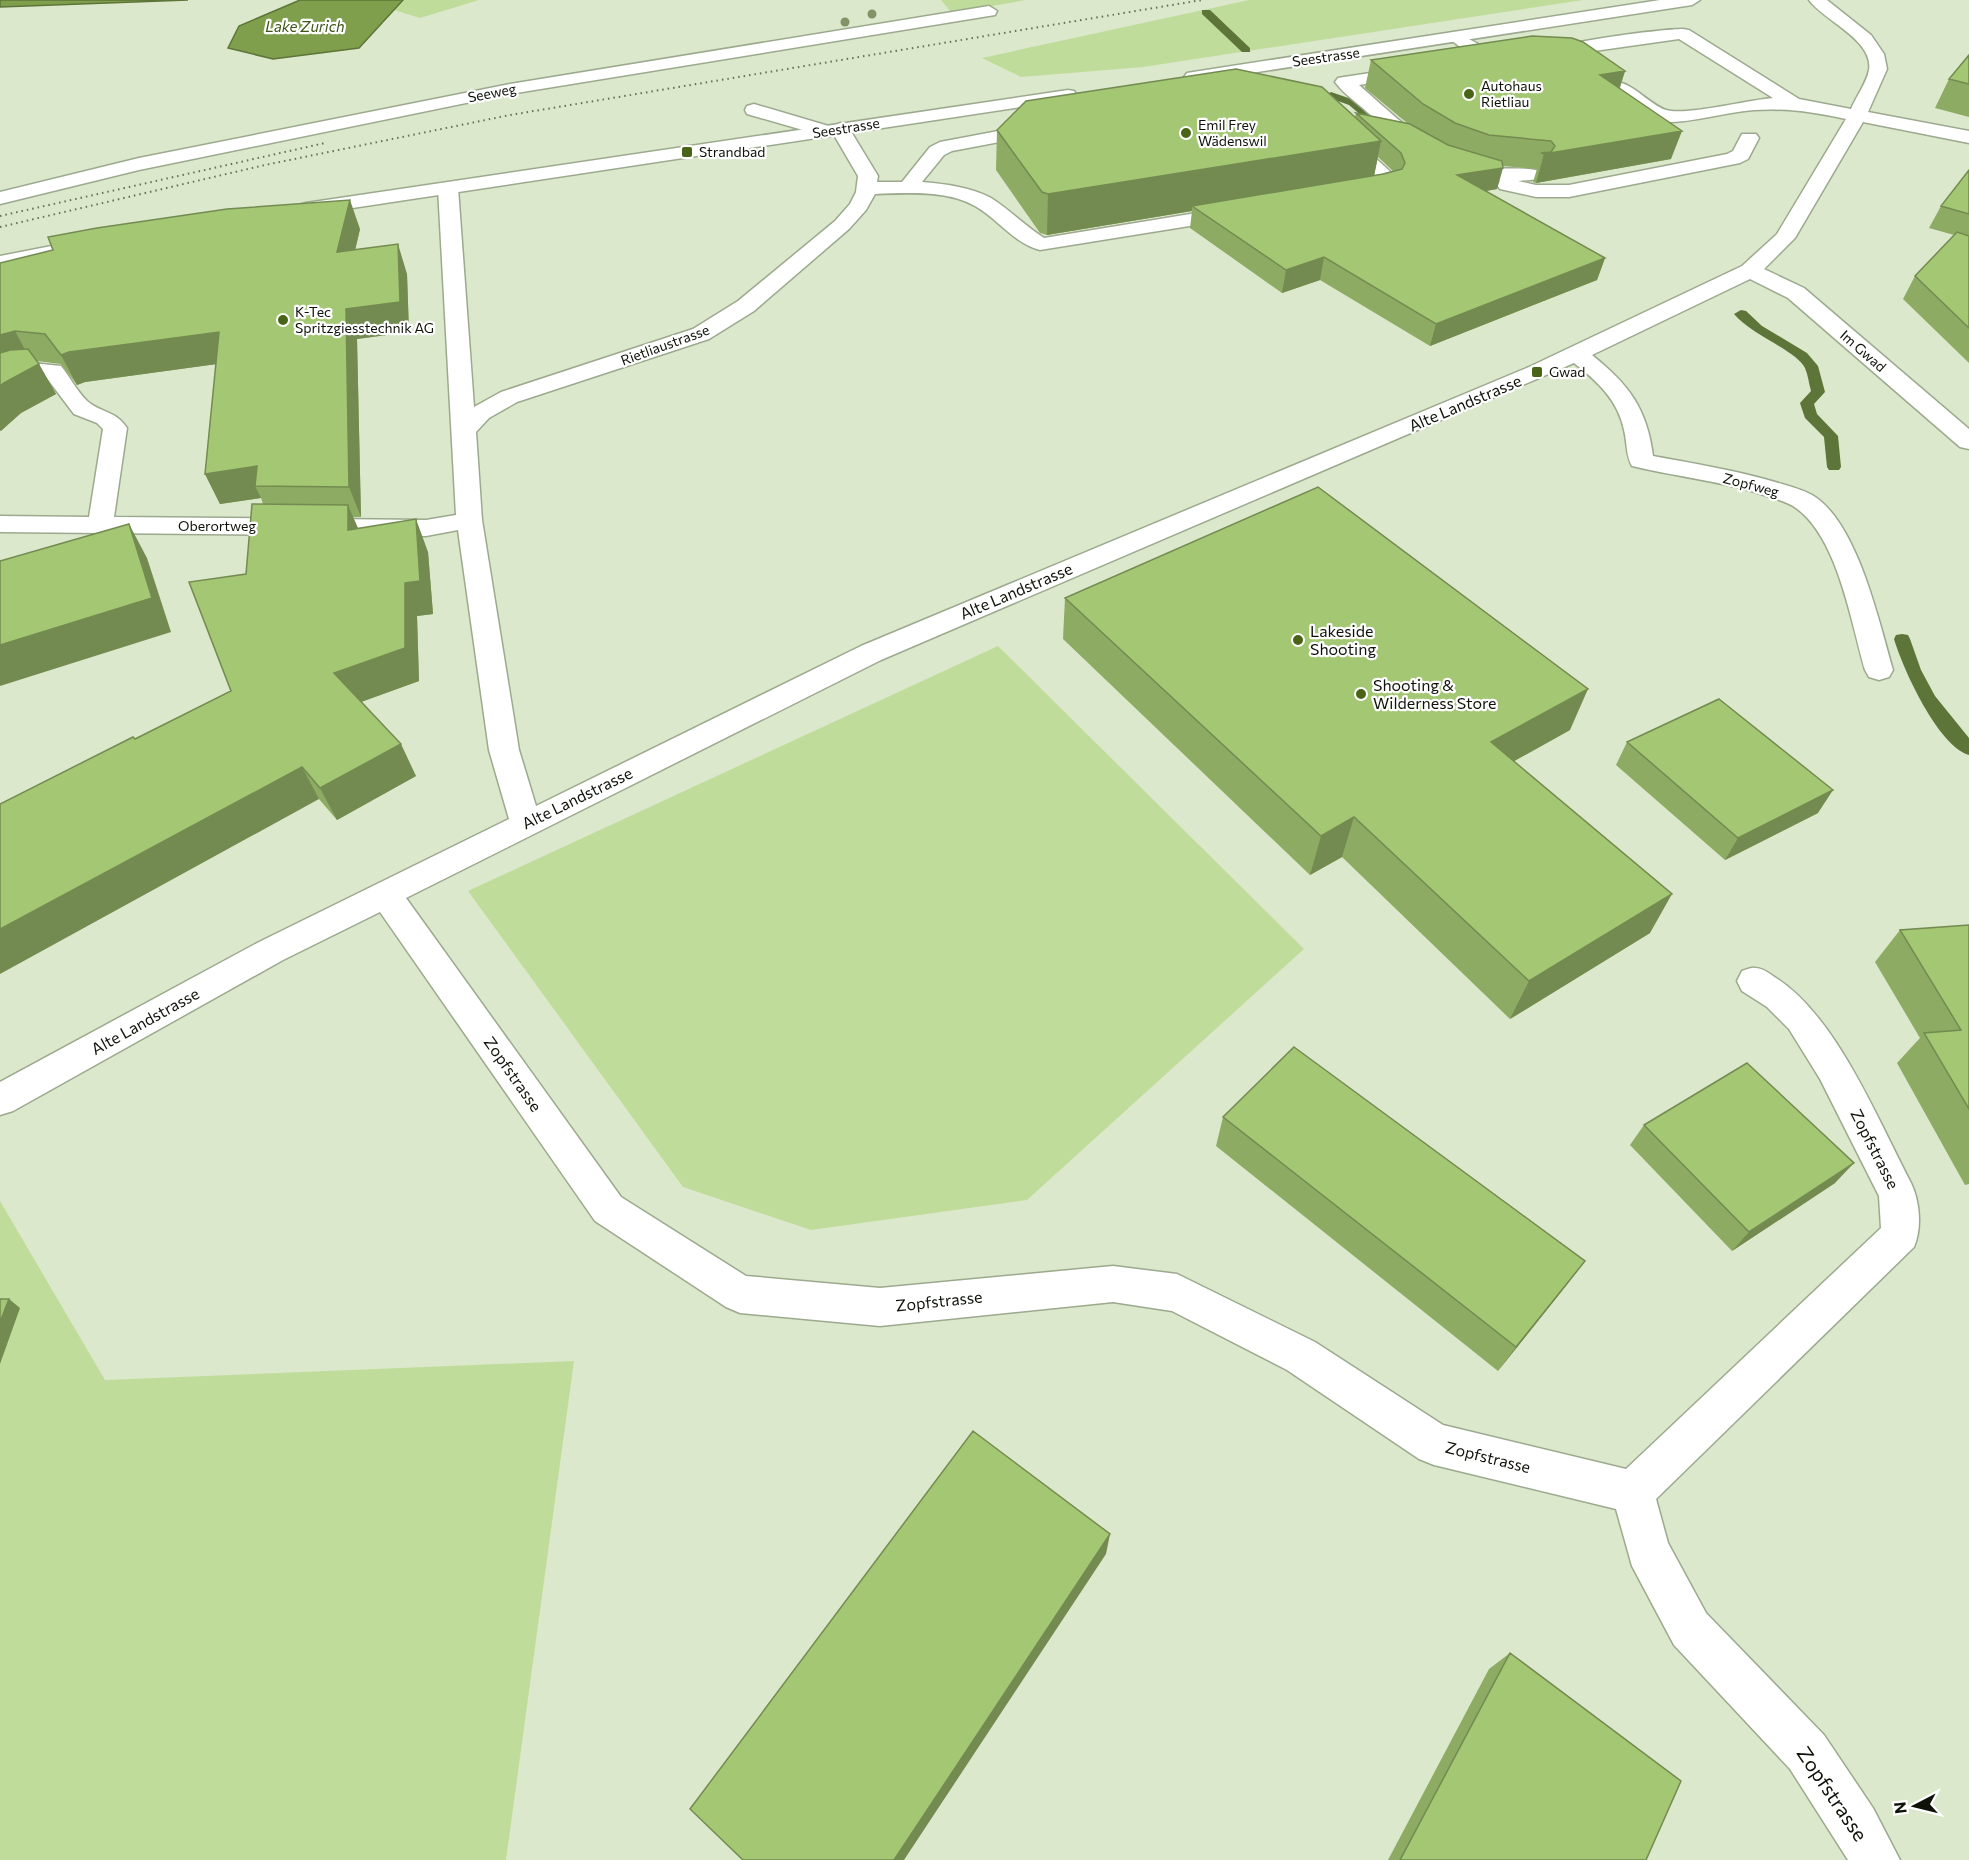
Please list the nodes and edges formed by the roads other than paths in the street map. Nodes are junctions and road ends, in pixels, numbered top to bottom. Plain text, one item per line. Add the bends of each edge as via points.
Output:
1 (1692, 0) edge
2 (1817, 0) edge
3 (989, 11) dead end
4 (1456, 37) junction
5 (1508, 58) junction
6 (1551, 63) junction
7 (1582, 63) edge
8 (1466, 64) edge
9 (1423, 70) edge
10 (1599, 75) edge
11 (1172, 80) edge
12 (1344, 82) junction
13 (1324, 87) edge
14 (1091, 92) edge
15 (1793, 103) junction
16 (1751, 105) junction
17 (1615, 109) edge
18 (754, 110) dead end
19 (1857, 116) junction
20 (1667, 117) junction
21 (1329, 125) edge
22 (1054, 128) edge
23 (833, 130) junction
24 (1749, 138) junction
25 (1969, 138) edge
26 (1698, 147) dead end
27 (1471, 172) junction
28 (1534, 175) edge
29 (909, 186) junction
30 (448, 188) junction
31 (867, 188) junction
32 (1344, 194) edge
33 (0, 198) edge
34 (1253, 210) edge
35 (290, 211) edge
36 (94, 244) edge
37 (0, 262) edge
38 (1750, 272) junction
39 (1577, 354) junction
40 (0, 380) edge
41 (465, 429) junction
42 (1969, 442) edge
43 (469, 520) junction
44 (0, 524) edge
45 (100, 526) junction
46 (1879, 670) dead end
47 (526, 824) junction
48 (385, 894) junction
49 (1754, 981) dead end
50 (0, 1100) edge
51 (1633, 1492) junction
52 (1875, 1860) edge

1 - 4 street, Seestrasse
2 - 19 street, Alte Landstrasse via 1865,39 1875,54 1878,69
3 - 33 street, Seeweg via 510,89 139,164
4 - 5 street via 1474,49
4 - 11 street, Seestrasse
5 - 6 street
5 - 8 street
6 - 7 street via 1567,58
6 - 15 street via 1564,50 1683,34
9 - 12 street
10 - 20 street
12 - 13 street
12 - 27 street via 1410,138 1434,155
14 - 23 street, Seestrasse
15 - 16 street
15 - 19 street
16 - 20 street
16 - 24 street via 1759,115
17 - 20 street
18 - 23 street
19 - 25 street
19 - 38 street, Alte Landstrasse via 1785,238
21 - 32 street via 1388,180 1388,185
22 - 29 street via 947,146 937,152
23 - 30 street, Seestrasse
23 - 31 street via 868,176
24 - 26 street
24 - 27 street via 1741,155 1733,159 1569,191 1510,186
27 - 28 street
29 - 31 street
29 - 34 street via 981,201 1040,244
30 - 35 street, Seestrasse
30 - 41 street
31 - 41 street, Rietliaustrasse via 859,206 842,225 724,322 701,334 509,398 481,413
36 - 37 street
38 - 39 street, Alte Landstrasse
38 - 42 street, Im Gwad via 1796,293
39 - 46 street, Zopfweg via 1609,379 1628,405 1639,431 1641,461 1767,487 1804,501 1819,514 1851,577
39 - 47 street, Alte Landstrasse via 871,652
40 - 45 street via 24,370 53,371 82,409 105,418 115,428
41 - 43 street
43 - 45 street, Oberortweg via 426,528
43 - 47 street via 504,750
44 - 45 street, Oberortweg
47 - 48 street, Alte Landstrasse
48 - 50 street, Alte Landstrasse via 271,951
48 - 51 street, Zopfstrasse via 608,1209 740,1294 880,1307 1113,1284 1177,1293 1301,1356 1434,1444
49 - 51 street, Zopfstrasse via 1779,997 1801,1019 1833,1068 1898,1195 1900,1235
51 - 52 street, Zopfstrasse via 1648,1550 1690,1629 1807,1752

